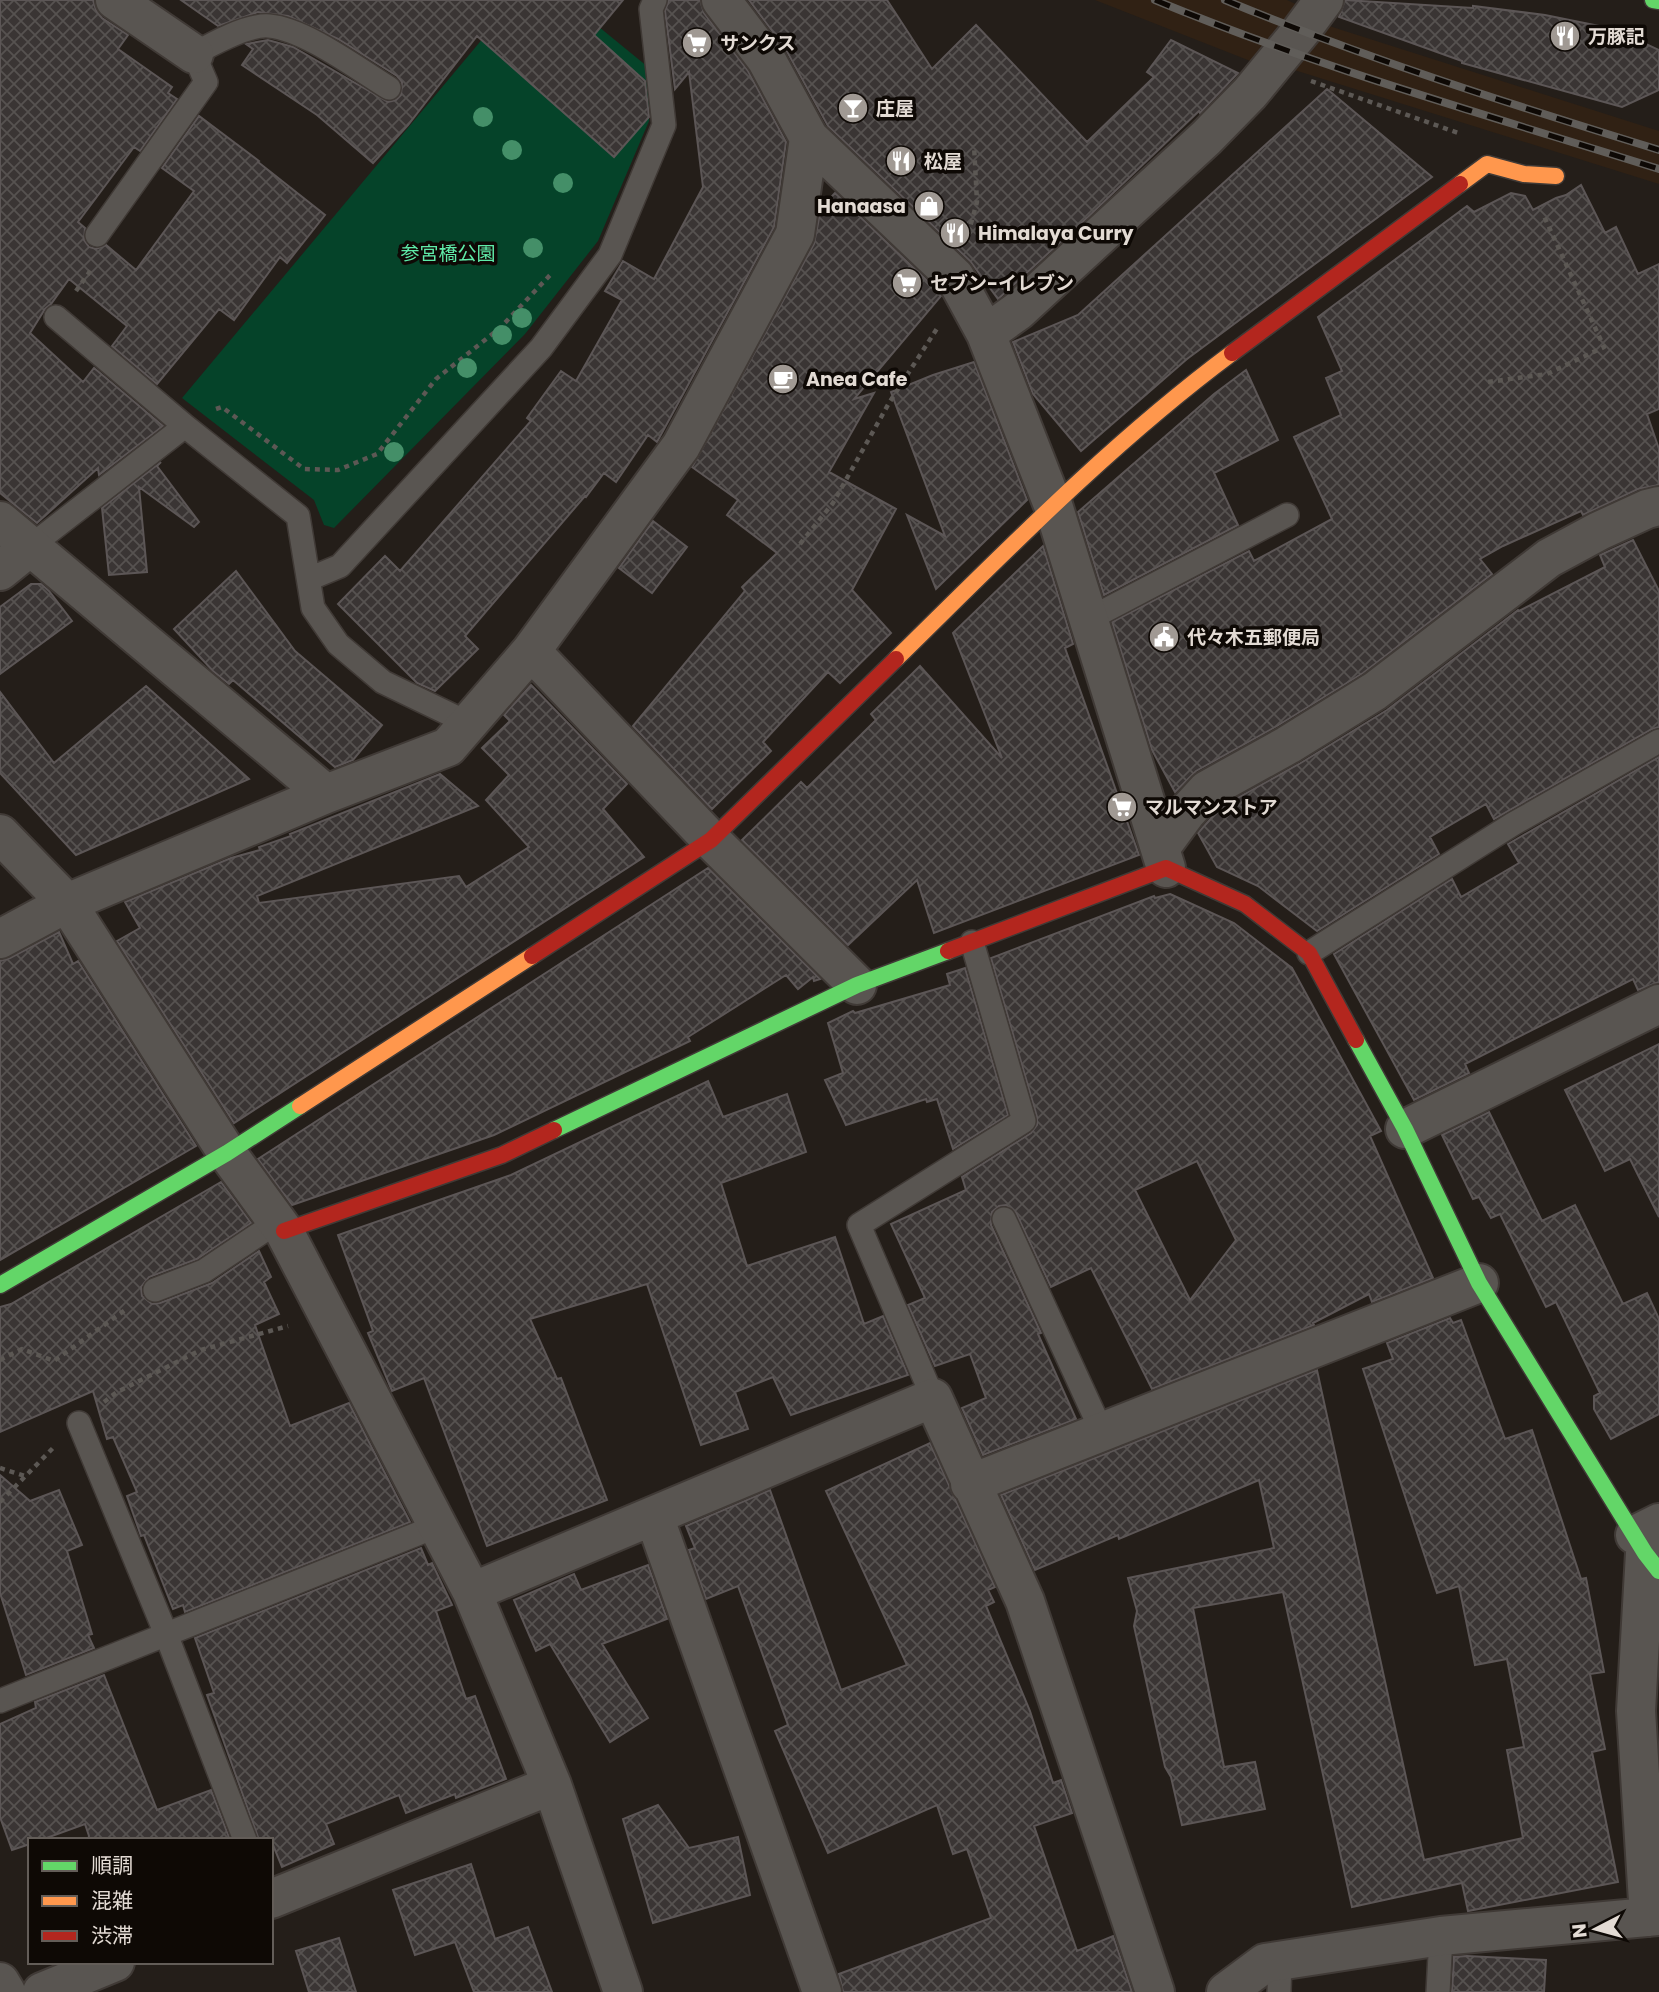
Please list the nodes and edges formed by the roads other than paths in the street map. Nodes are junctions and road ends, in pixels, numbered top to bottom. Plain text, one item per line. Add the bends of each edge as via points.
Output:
1 (115, 0) edge
2 (655, 0) edge
3 (721, 0) edge
4 (1324, 0) edge
5 (1653, 0) edge
6 (1659, 1) edge
7 (194, 54) junction
8 (389, 88) dead end
9 (809, 138) junction
10 (1556, 176) dead end
11 (97, 234) road end
12 (56, 317) road end
13 (986, 334) junction
14 (185, 426) junction
15 (1053, 506) junction
16 (1659, 506) edge
17 (1287, 516) dead end
18 (0, 521) edge
19 (31, 546) junction
20 (0, 570) edge
21 (309, 579) junction
22 (1089, 620) junction
23 (531, 651) junction
24 (468, 723) junction
25 (1659, 741) edge
26 (326, 794) junction
27 (0, 834) edge
28 (711, 840) junction
29 (1164, 857) junction
30 (67, 903) junction
31 (0, 939) edge
32 (972, 942) junction
33 (1309, 953) junction
34 (857, 985) junction
35 (1659, 1004) edge
36 (1405, 1129) junction
37 (228, 1153) junction
38 (1004, 1219) dead end
39 (281, 1226) junction
40 (1479, 1283) junction
41 (0, 1284) edge
42 (155, 1290) road end
43 (933, 1398) junction
44 (79, 1423) road end
45 (1102, 1432) junction
46 (970, 1484) junction
47 (654, 1516) junction
48 (437, 1526) junction
49 (1650, 1546) edge
50 (472, 1592) junction
51 (166, 1634) junction
52 (0, 1702) edge
53 (552, 1785) junction
54 (244, 1838) edge
55 (273, 1898) edge
56 (1654, 1916) edge
57 (1441, 1936) junction
58 (110, 1964) edge
59 (1280, 1976) edge
60 (0, 1982) edge
61 (6, 1992) edge
62 (42, 1992) edge
63 (623, 1992) edge
64 (822, 1992) edge
65 (1155, 1992) edge
66 (1226, 1992) edge
67 (1438, 1992) edge

1 - 7 street
2 - 21 lane via 651,9 664,125 610,255 541,348 340,566
3 - 9 street via 766,59
4 - 13 street via 1269,70 1206,138 1018,312
5 - 6 street
7 - 8 lane via 225,36 268,26 309,38
7 - 11 lane via 206,82
9 - 13 street via 958,284
9 - 23 street via 795,234 681,446
10 - 15 street via 1486,164 1200,377
12 - 14 lane
13 - 15 street
14 - 19 lane
14 - 21 lane via 298,516
15 - 22 street
15 - 28 street
16 - 29 street via 1549,558 1375,691 1207,790 1186,813
17 - 22 lane
18 - 19 street
19 - 20 street
19 - 26 street
21 - 24 lane via 313,608 338,644 383,682
22 - 29 street
23 - 24 street
23 - 28 street
24 - 26 street via 448,747
25 - 33 lane via 1513,824
26 - 30 street
27 - 30 street
28 - 34 street
28 - 37 street
29 - 32 street
29 - 33 street via 1245,904
30 - 31 street
30 - 37 street
32 - 34 street
32 - 43 lane via 1024,1121 859,1224
33 - 36 street
34 - 39 street via 502,1155
35 - 36 street
36 - 40 street
37 - 39 street
37 - 41 street
38 - 45 lane
39 - 42 lane via 204,1271
39 - 48 street
40 - 45 street
40 - 49 street
43 - 46 street
43 - 47 street
44 - 51 lane
45 - 46 street
46 - 65 street via 1025,1601
47 - 50 street
47 - 64 street
48 - 50 street
48 - 51 lane
49 - 56 street via 1636,1712
50 - 53 street
51 - 52 lane
51 - 54 lane
53 - 55 street
53 - 63 street
56 - 57 street
57 - 59 street
57 - 67 lane
58 - 62 street
59 - 66 street via 1265,1963
60 - 61 street

